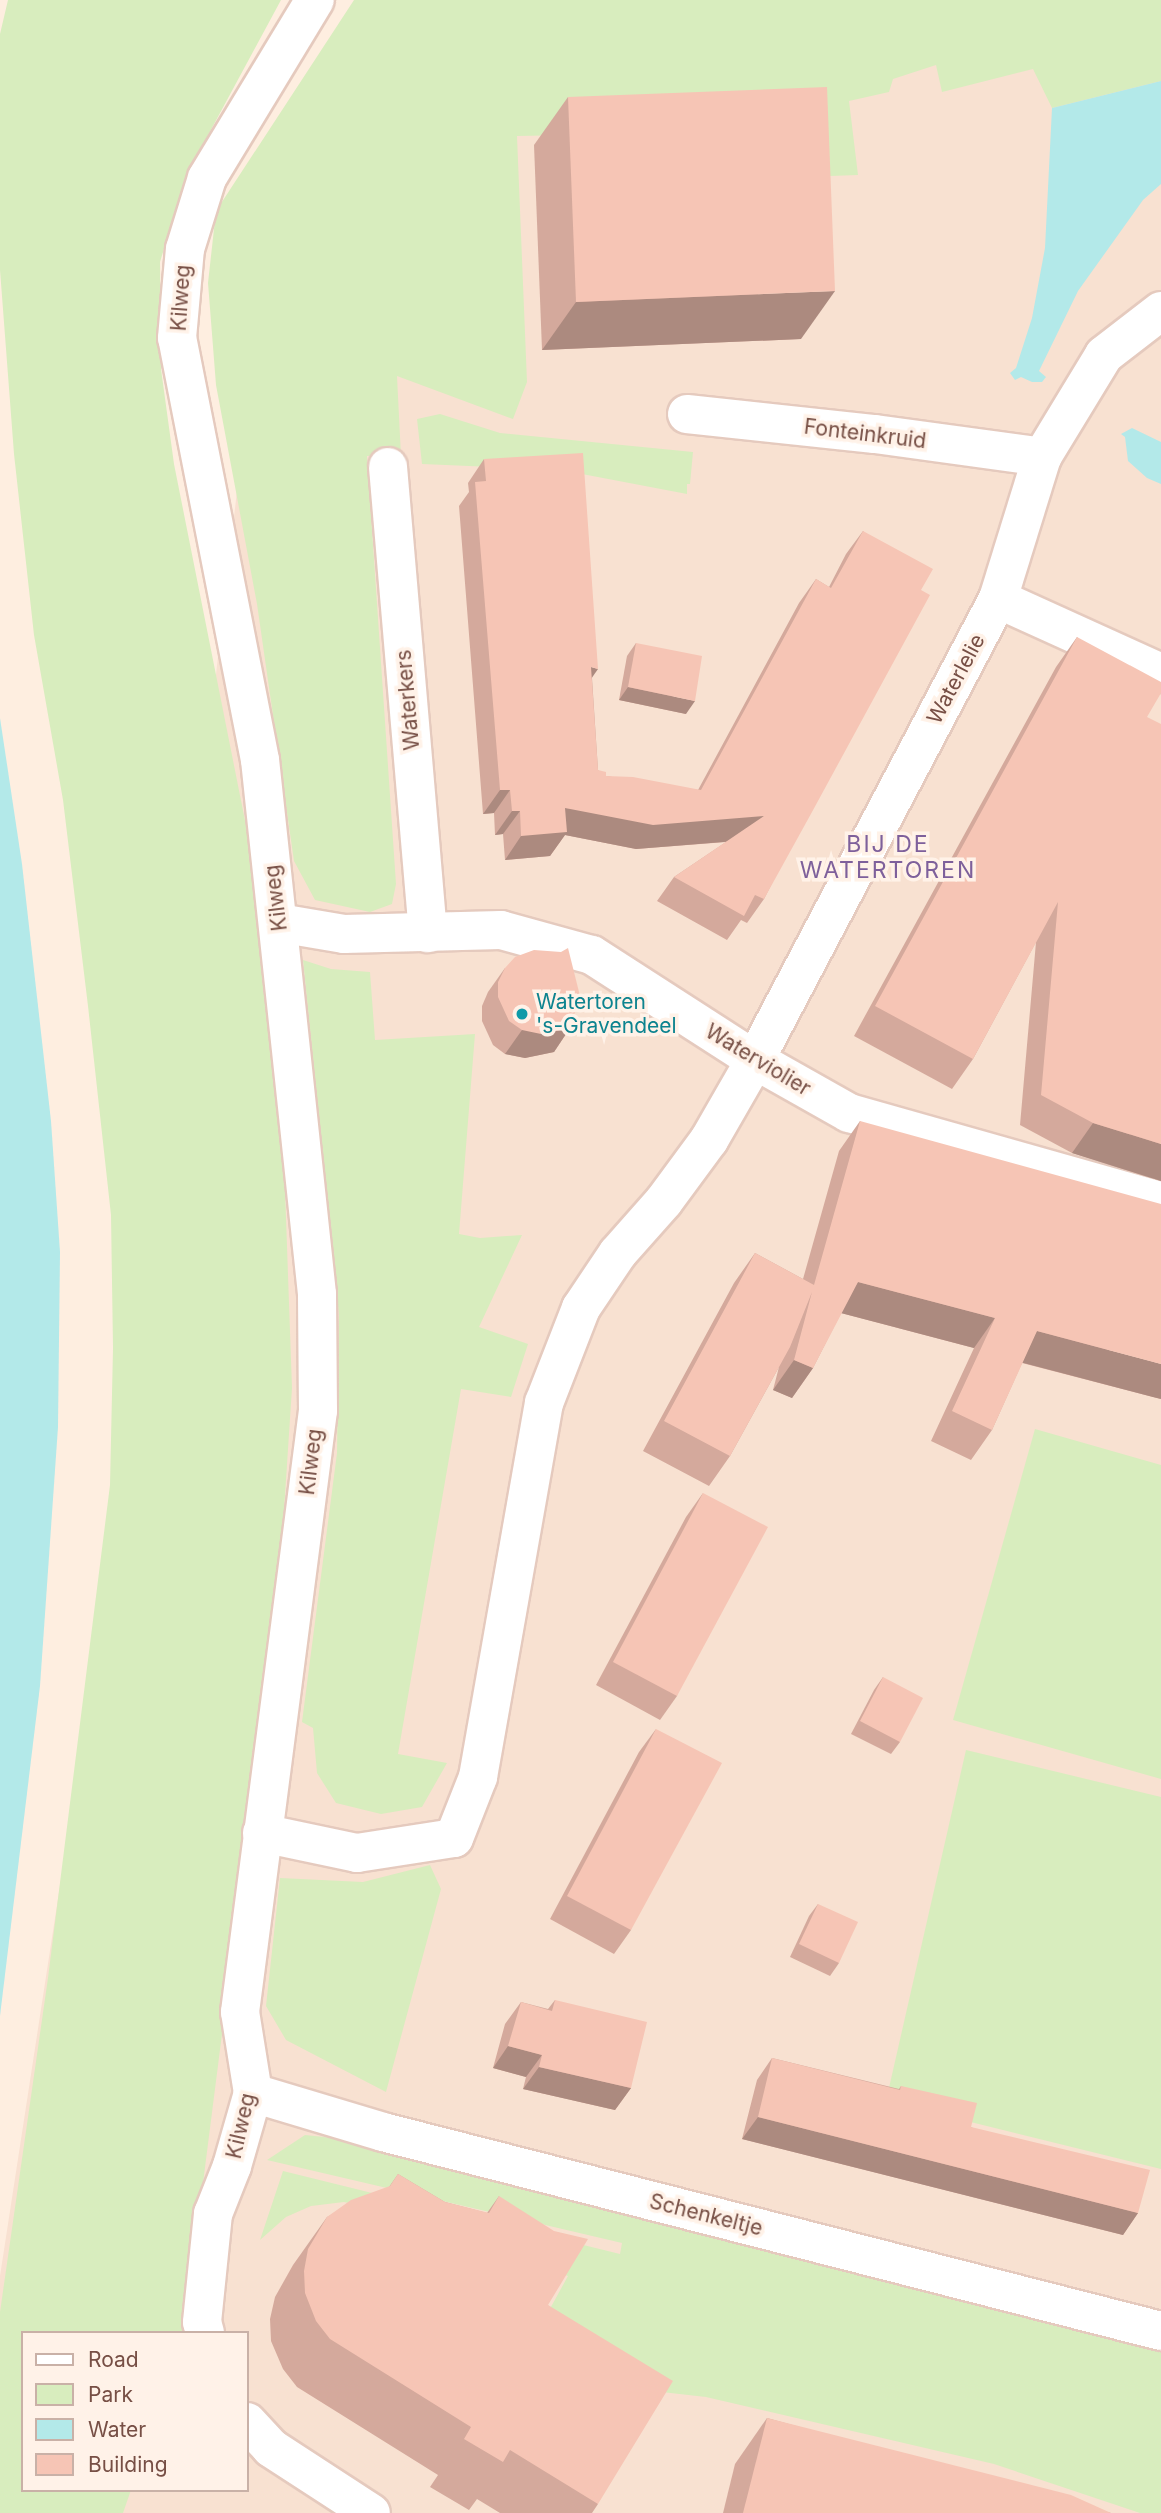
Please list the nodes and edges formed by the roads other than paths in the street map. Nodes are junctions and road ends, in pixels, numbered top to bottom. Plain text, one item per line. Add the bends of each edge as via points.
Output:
1 (314, 0) edge
2 (1161, 311) edge
3 (687, 414) dead end
4 (1042, 457) junction
5 (388, 467) dead end
6 (998, 599) junction
7 (1161, 673) edge
8 (279, 923) junction
9 (429, 933) junction
10 (755, 1060) junction
11 (1161, 1201) edge
12 (262, 1833) junction
13 (253, 2093) junction
14 (204, 2331) edge
15 (1161, 2331) edge
16 (248, 2423) edge
17 (371, 2513) edge

1 - 8 street, Kilweg via 207,178 185,249 177,338 260,760
2 - 4 street, Waterlelie via 1104,355
3 - 4 street, Fonteinkruid
4 - 6 street, Waterlelie
5 - 9 street, Waterkers
6 - 7 street
6 - 10 street, Waterlelie
8 - 9 street, Waterviolier via 344,934
8 - 12 street, Kilweg via 317,1294 318,1410
9 - 10 street, Waterviolier via 501,930 592,954
10 - 11 street, Waterviolier via 849,1113
10 - 12 street via 709,1140 581,1308 544,1402 478,1777 454,1838 357,1853
12 - 13 street, Kilweg via 240,2012
13 - 14 street, Kilweg via 213,2214
13 - 15 street, Schenkeltje via 396,2136
16 - 17 street via 271,2448

